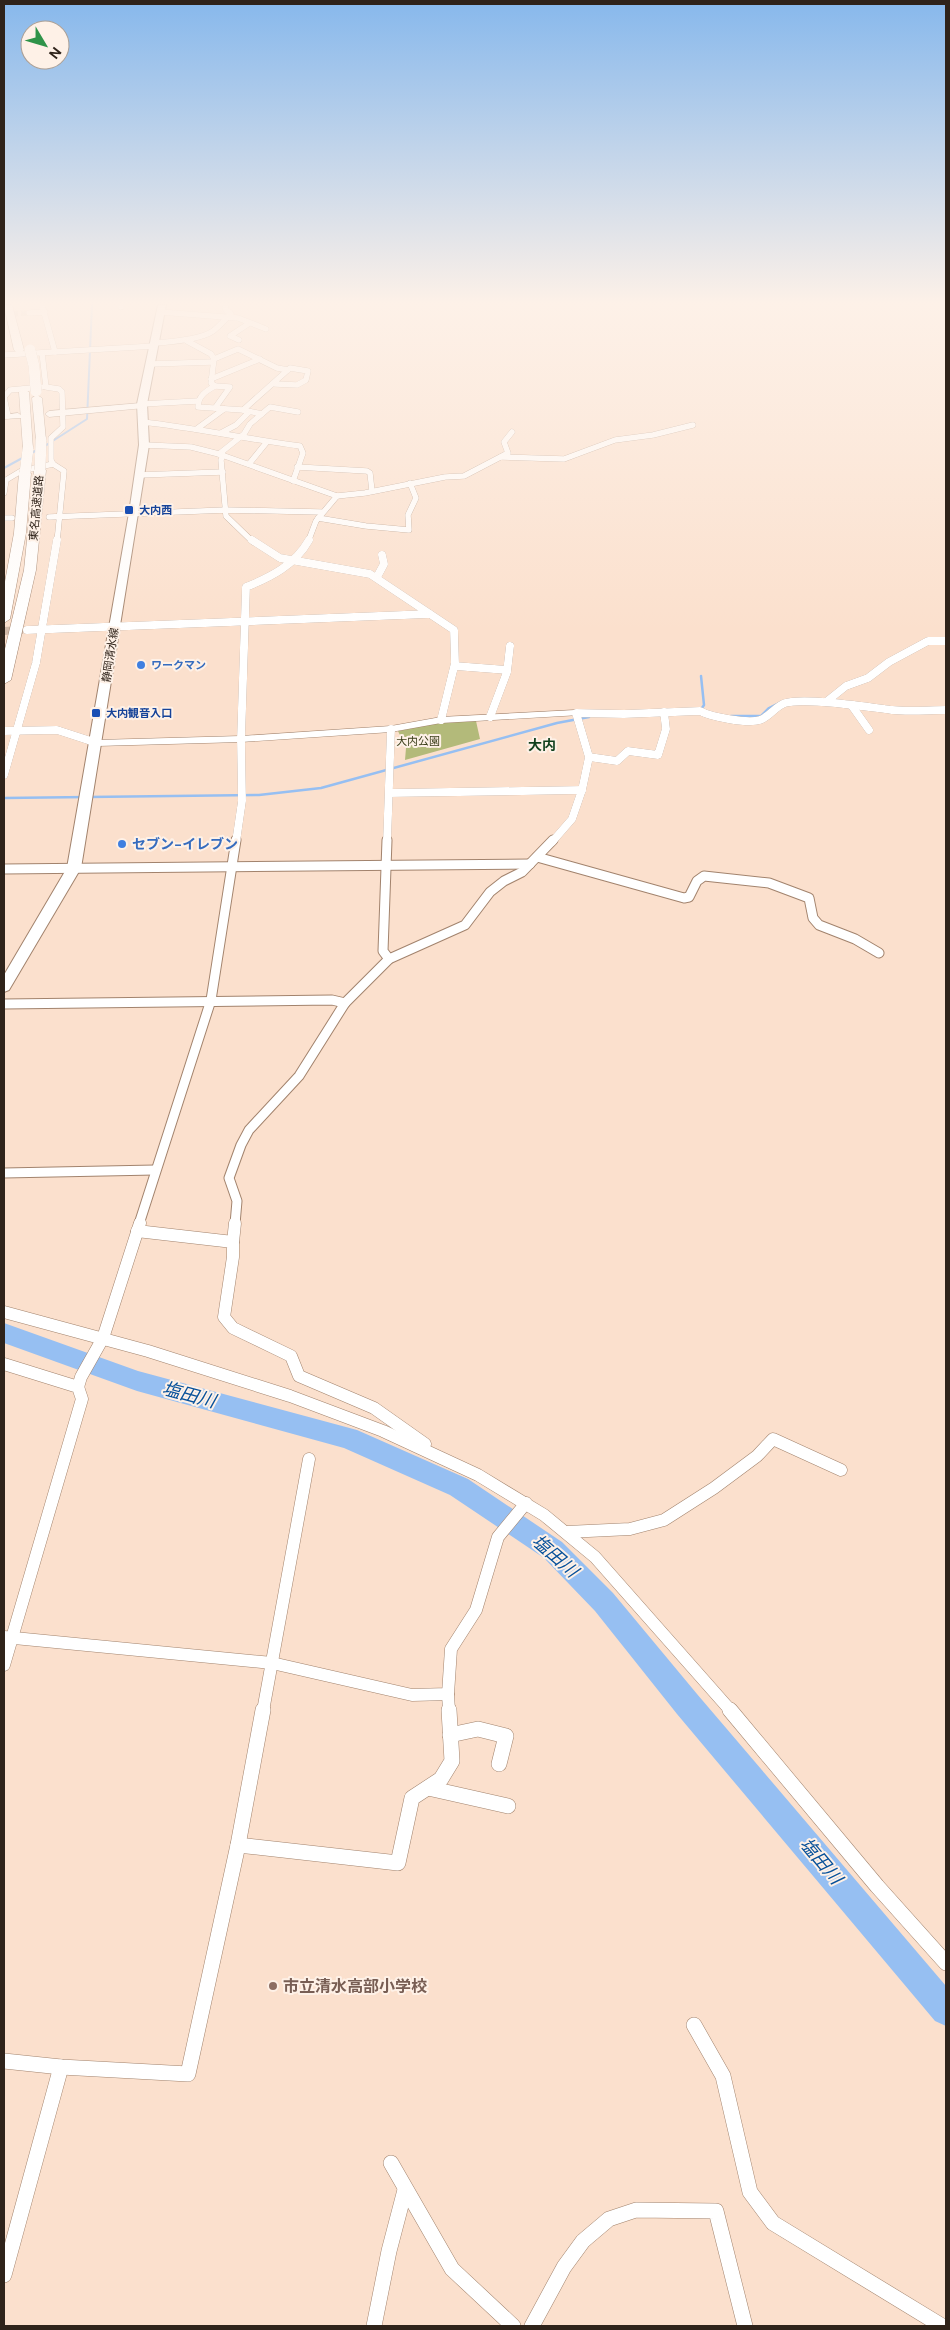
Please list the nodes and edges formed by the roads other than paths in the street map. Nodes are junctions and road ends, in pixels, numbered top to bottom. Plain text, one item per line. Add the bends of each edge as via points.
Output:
1 (26, 414) edge
2 (43, 414) edge
3 (63, 414) edge
4 (143, 414) edge
5 (217, 414) edge
6 (244, 414) edge
7 (262, 414) edge
8 (18, 416) dead end
9 (6, 417) edge
10 (143, 422) junction
11 (693, 425) dead end
12 (198, 428) junction
13 (221, 432) junction
14 (512, 432) dead end
15 (237, 438) junction
16 (46, 439) junction
17 (266, 443) junction
18 (144, 445) junction
19 (221, 454) junction
20 (501, 457) junction
21 (54, 464) junction
22 (249, 464) junction
23 (297, 467) junction
24 (223, 472) junction
25 (139, 475) junction
26 (293, 481) junction
27 (410, 483) junction
28 (372, 491) junction
29 (4, 493) edge
30 (337, 496) junction
31 (226, 510) junction
32 (134, 513) junction
33 (320, 515) junction
34 (61, 516) junction
35 (49, 517) dead end
36 (4, 518) edge
37 (12, 518) dead end
38 (382, 555) dead end
39 (295, 560) junction
40 (377, 577) junction
41 (429, 614) junction
42 (4, 619) edge
43 (244, 622) junction
44 (115, 628) junction
45 (45, 629) junction
46 (27, 630) tunnel mouth
47 (946, 641) edge
48 (510, 646) dead end
49 (454, 666) junction
50 (507, 670) junction
51 (4, 680) edge
52 (826, 702) junction
53 (852, 706) junction
54 (946, 710) edge
55 (664, 712) junction
56 (576, 713) junction
57 (490, 717) junction
58 (441, 720) junction
59 (391, 729) junction
60 (869, 730) dead end
61 (19, 731) junction
62 (4, 732) edge
63 (241, 739) junction
64 (97, 743) junction
65 (589, 757) junction
66 (4, 775) edge
67 (582, 790) junction
68 (390, 793) junction
69 (537, 857) junction
70 (530, 864) junction
71 (388, 865) junction
72 (231, 867) junction
73 (74, 868) junction
74 (4, 869) edge
75 (879, 953) dead end
76 (389, 958) junction
77 (4, 987) edge
78 (211, 1000) junction
79 (345, 1002) junction
80 (4, 1004) edge
81 (155, 1170) junction
82 (4, 1173) edge
83 (136, 1231) junction
84 (233, 1242) junction
85 (4, 1312) edge
86 (103, 1340) junction
87 (4, 1364) edge
88 (79, 1382) junction
89 (439, 1455) junction
90 (309, 1459) dead end
91 (841, 1470) dead end
92 (524, 1506) junction
93 (567, 1532) junction
94 (8, 1637) edge
95 (272, 1662) junction
96 (4, 1665) edge
97 (448, 1694) junction
98 (450, 1735) junction
99 (499, 1764) dead end
100 (428, 1788) junction
101 (508, 1806) dead end
102 (238, 1845) junction
103 (946, 1963) edge
104 (694, 2025) dead end
105 (4, 2061) edge
106 (61, 2067) junction
107 (391, 2164) dead end
108 (405, 2190) junction
109 (4, 2275) edge
110 (374, 2326) edge
111 (512, 2326) edge
112 (532, 2326) edge
113 (745, 2326) edge
114 (942, 2326) edge

1 - 42 highway, 東名高速道路, bridge via 28,449 20,533
2 - 16 highway, 東名高速道路
3 - 16 street via 63,427
4 - 10 main road, 静岡清水線
5 - 12 street
6 - 13 street via 236,425
7 - 15 street
8 - 9 street
10 - 12 street
10 - 18 main road, 静岡清水線
11 - 20 street via 615,440 564,459
12 - 13 street
13 - 15 street
14 - 20 street via 504,442 508,453
15 - 17 street
15 - 19 street
16 - 21 street via 51,447 50,460
16 - 51 highway, 東名高速道路, bridge via 30,570
17 - 22 street
17 - 23 street via 300,446 303,453
18 - 19 street via 191,447
18 - 25 main road, 静岡清水線
19 - 22 street
19 - 24 street
20 - 27 street via 464,476
21 - 29 street via 9,477
21 - 34 street via 64,471
22 - 26 street
23 - 26 street
23 - 28 street via 368,472
24 - 25 street
24 - 31 street
25 - 32 main road, 静岡清水線
26 - 30 street
27 - 28 street
27 - 33 street via 416,498 408,515 409,530 366,526
28 - 30 street
30 - 33 street
31 - 32 street
31 - 33 street
31 - 39 street via 226,516 257,545 280,558
32 - 34 street
32 - 44 main road, 静岡清水線
33 - 39 street via 310,540
34 - 35 street
34 - 45 street
36 - 37 street
38 - 40 street via 384,564
39 - 40 street
39 - 43 street via 276,574 246,587
40 - 41 street
41 - 43 street
41 - 49 street via 454,630 458,641
43 - 44 street
43 - 63 street
44 - 45 street
44 - 64 main road, 静岡清水線
45 - 46 street
45 - 61 street
47 - 52 street via 928,641 889,662 868,678 846,686
48 - 50 street
49 - 50 street
49 - 58 street
50 - 57 street
52 - 53 street
52 - 55 street via 785,703 761,720 734,719 700,712
53 - 54 street
53 - 60 street
55 - 56 street
55 - 65 street via 666,729 658,755 628,751 617,761
56 - 57 street
56 - 65 street
57 - 58 street
58 - 59 street
59 - 63 street
59 - 68 street
61 - 62 street
61 - 64 street via 58,730
61 - 66 street
63 - 64 street
63 - 72 street via 243,789
64 - 73 main road, 静岡清水線
65 - 67 street
67 - 68 street
67 - 69 street via 572,819
68 - 71 street
69 - 70 street
69 - 75 street via 684,898 689,897 697,881 704,876 769,883 809,898 813,919 818,924 851,936
70 - 71 street
70 - 76 street via 490,892 465,925
71 - 72 street
71 - 76 street via 383,951
72 - 73 street
72 - 78 street
73 - 74 street
73 - 77 main road, 静岡清水線
76 - 79 street
78 - 79 street
78 - 80 street
78 - 81 street
79 - 84 street via 299,1076 249,1130 241,1144 230,1178 236,1201
81 - 82 street
81 - 83 street
83 - 84 street
83 - 86 street
84 - 89 street via 224,1317 233,1328 291,1356 299,1376 374,1408
85 - 86 street
86 - 88 street
86 - 89 street via 260,1385 321,1406
87 - 88 street
88 - 94 street via 78,1392 82,1399
89 - 92 street
90 - 95 street
91 - 93 street via 773,1439 757,1456 714,1488 664,1520 630,1529
92 - 93 street
92 - 97 street via 498,1537 476,1610 451,1649
93 - 103 street via 600,1562 737,1716
94 - 95 street
94 - 96 street
95 - 97 street via 412,1695
95 - 102 street
97 - 98 street
98 - 99 street via 478,1729 506,1736
98 - 100 street via 452,1761 441,1779
100 - 101 street
100 - 102 street via 412,1798 398,1863
102 - 106 street via 188,2074
104 - 114 street via 723,2076 750,2192 773,2223
105 - 106 street
106 - 109 street
107 - 108 street
108 - 110 street
108 - 111 street via 452,2269
112 - 113 street via 564,2267 583,2241 609,2219 636,2210 716,2211

